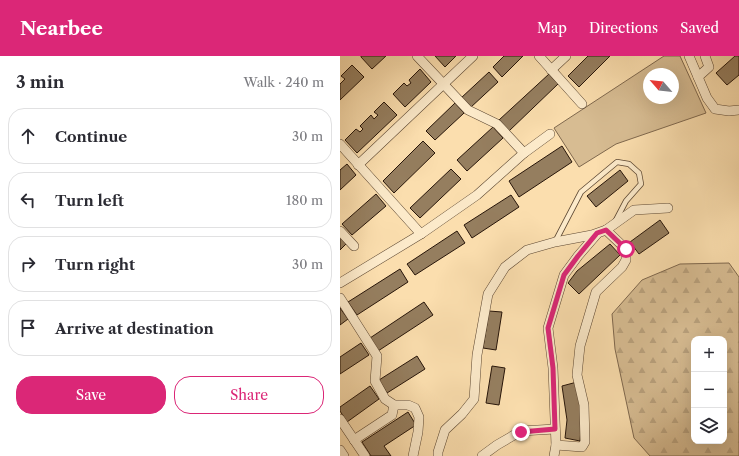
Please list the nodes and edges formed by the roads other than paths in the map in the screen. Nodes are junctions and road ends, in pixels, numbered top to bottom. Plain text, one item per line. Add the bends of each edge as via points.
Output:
1 (417, 56) edge
2 (473, 56) edge
3 (539, 56) edge
4 (566, 56) edge
5 (689, 56) edge
6 (705, 56) edge
7 (551, 70) junction
8 (698, 77) junction
9 (443, 84) junction
10 (582, 104) dead end
11 (739, 110) edge
12 (550, 134) dead end
13 (340, 144) edge
14 (524, 153) junction
15 (358, 165) junction
16 (668, 208) dead end
17 (614, 224) junction
18 (340, 231) edge
19 (601, 232) junction
20 (421, 234) junction
21 (555, 242) junction
22 (354, 246) dead end
23 (340, 283) edge
24 (340, 298) edge
25 (394, 405) junction
26 (340, 419) edge
27 (555, 429) junction
28 (354, 440) junction
29 (556, 445) junction
30 (340, 450) edge
31 (344, 456) edge
32 (365, 456) edge
33 (414, 456) edge
34 (438, 456) edge
35 (482, 456) edge
36 (554, 456) edge

1 - 9 street
2 - 9 street
3 - 7 street
4 - 7 street
5 - 8 street
6 - 8 street via 709,67
7 - 10 street
8 - 11 street via 715,109
9 - 14 street via 468,110 498,124
9 - 15 street
12 - 14 street
13 - 15 street
14 - 20 street via 477,195
15 - 20 street
16 - 17 street via 634,210
17 - 19 street
17 - 21 lane via 626,201 641,184 639,173 629,164 617,162 581,192
18 - 22 street
19 - 21 street
19 - 27 street via 564,275 548,328 553,368
19 - 29 street via 626,249 626,260 596,292 580,346 577,375 584,405 585,442 582,447
20 - 23 street
21 - 34 street via 527,250 505,266 488,294 477,355 474,399 445,430
24 - 25 street via 377,356 375,381 385,399
25 - 28 street via 392,415
25 - 33 street via 408,405 414,408 419,417
26 - 28 street
27 - 29 street
27 - 35 street via 521,432
28 - 32 street
29 - 36 street
30 - 31 street

